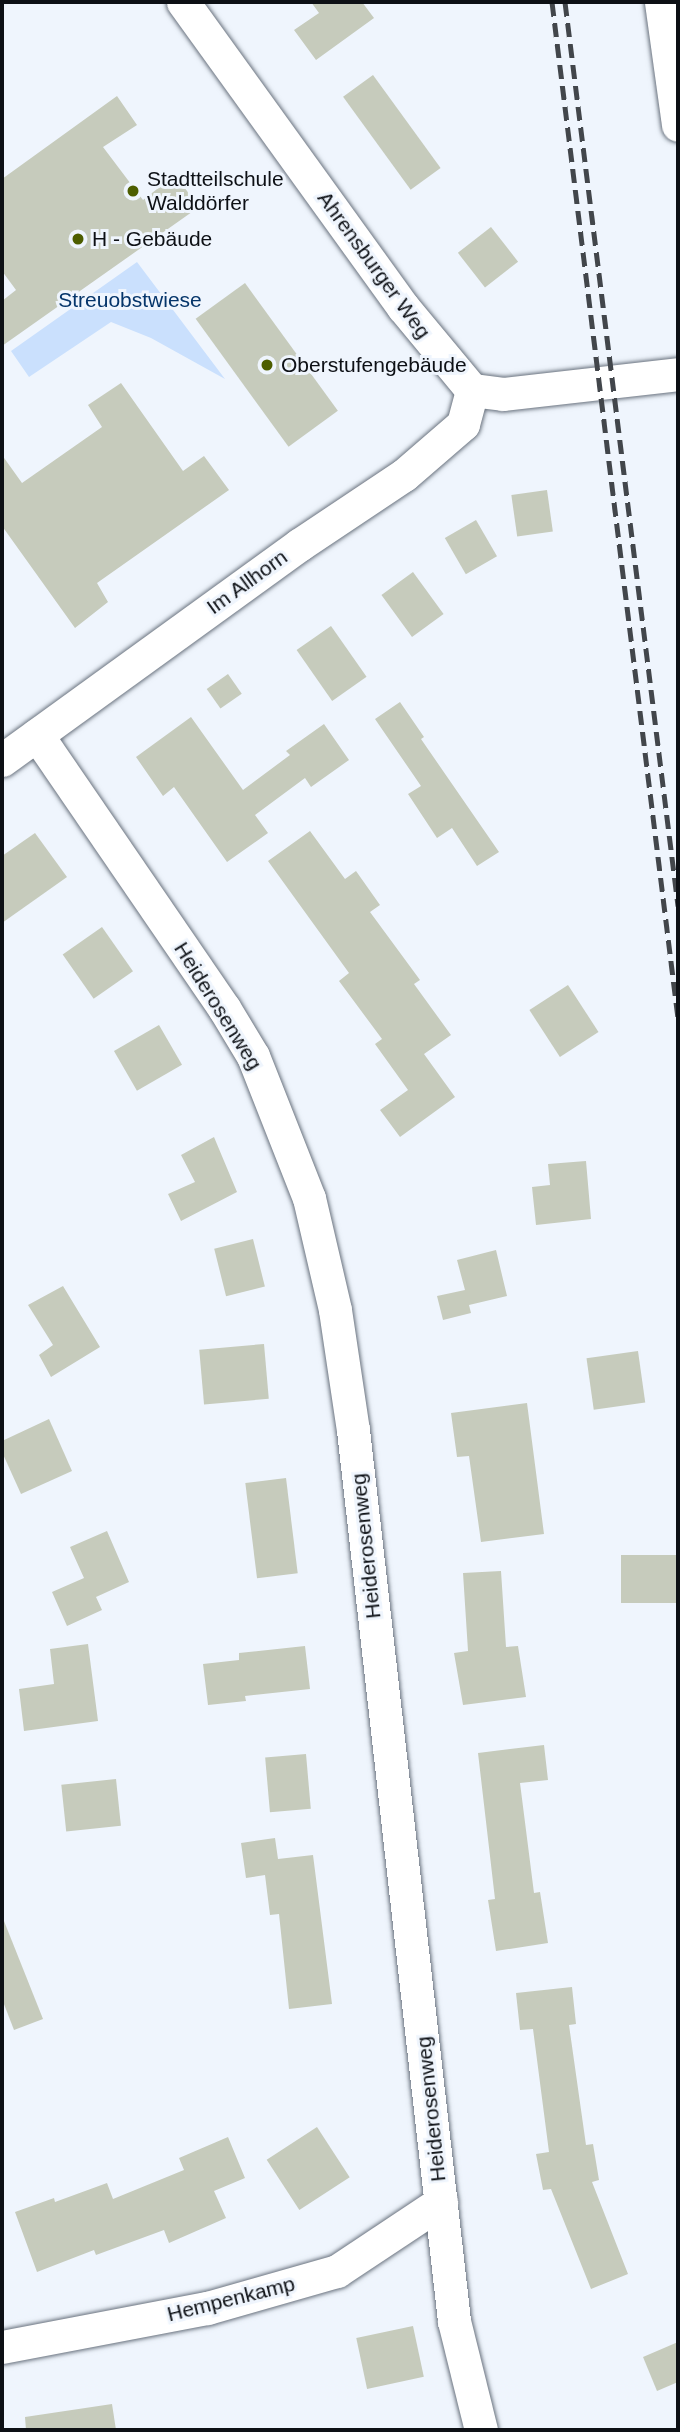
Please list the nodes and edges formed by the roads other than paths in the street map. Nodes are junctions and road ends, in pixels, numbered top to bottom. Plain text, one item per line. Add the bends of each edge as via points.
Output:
1 (183, 2) edge
2 (661, 2) edge
3 (678, 125) edge
4 (678, 374) edge
5 (472, 390) junction
6 (37, 735) junction
7 (2, 760) edge
8 (441, 2202) junction
9 (2, 2347) edge
10 (481, 2430) edge

1 - 5 street, Ahrensburger Weg via 403,307
2 - 3 street
4 - 5 street via 503,394
5 - 6 street, Im Allhorn via 463,424 404,475 299,545
6 - 7 street, Im Allhorn
6 - 8 street, Heiderosenweg via 225,1008 253,1056 309,1198 335,1310 353,1430
8 - 9 street, Hempenkamp via 337,2271 206,2308
8 - 10 street, Heiderosenweg via 454,2321

